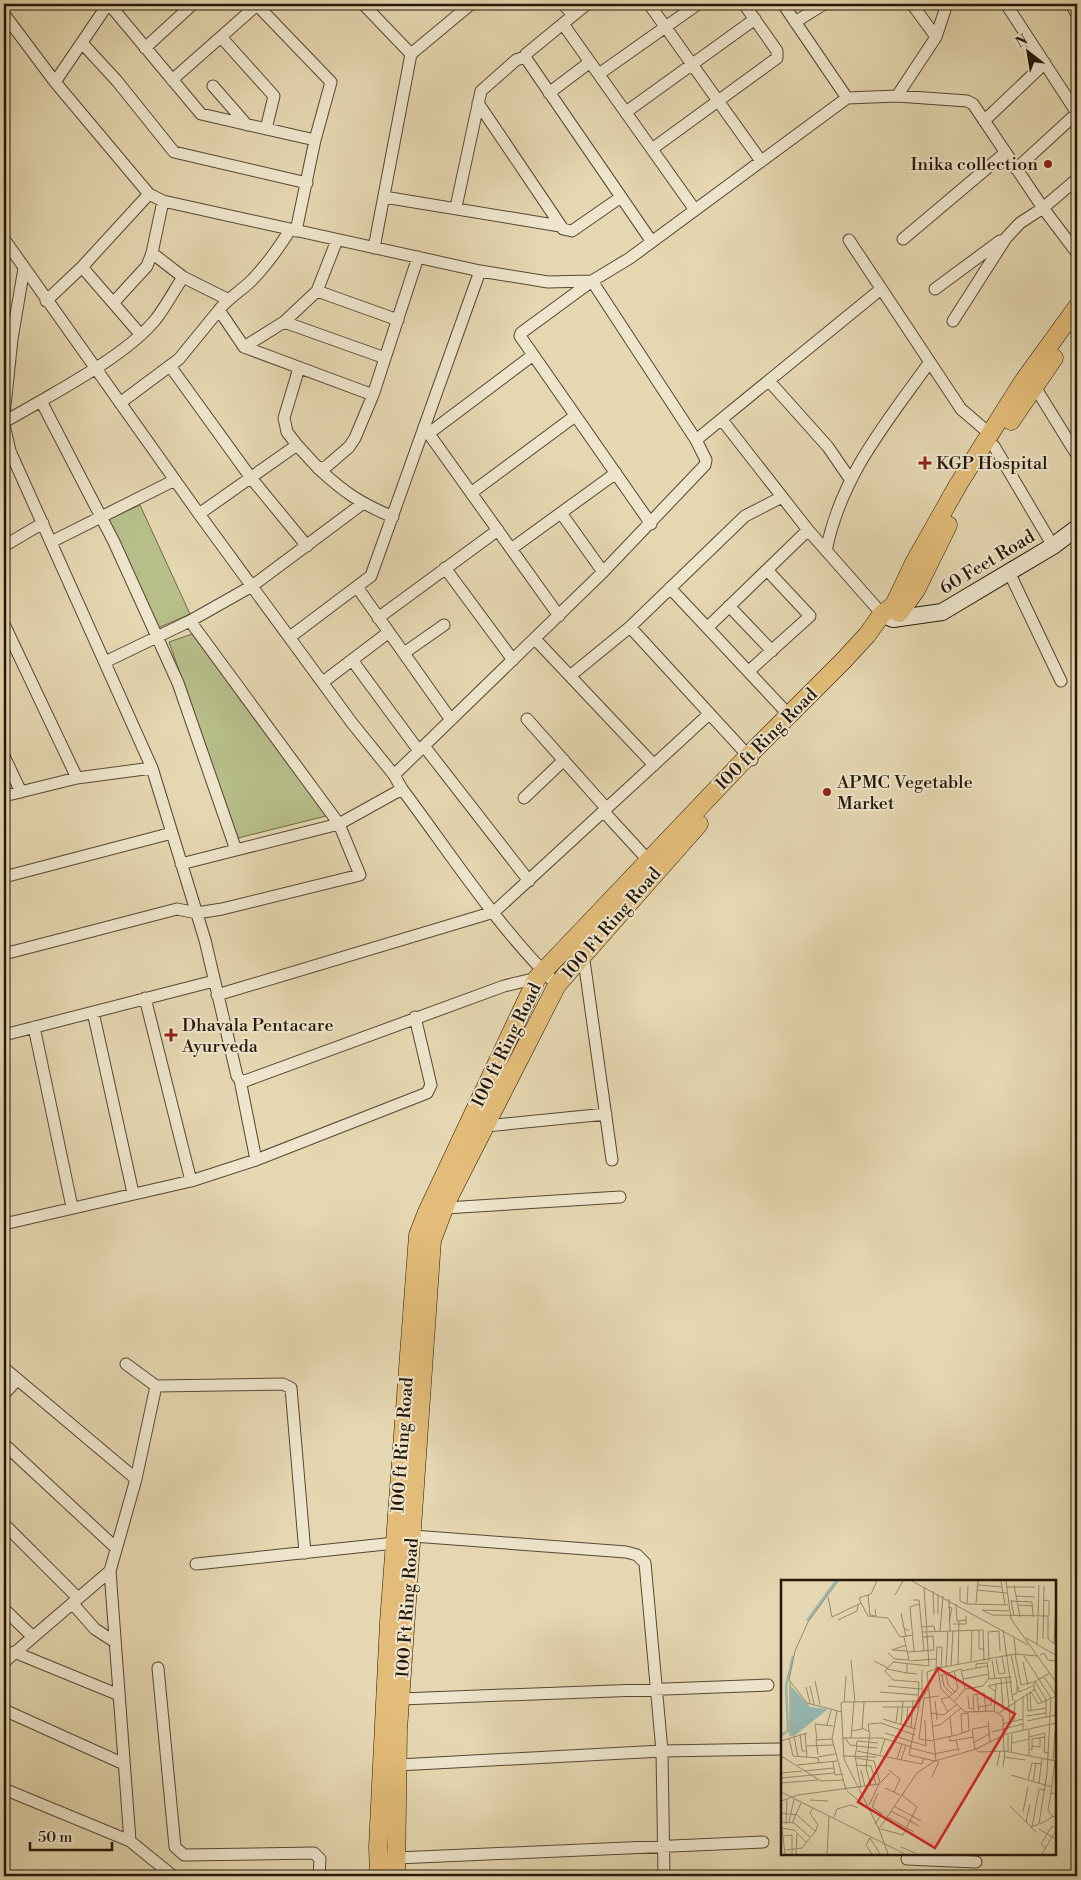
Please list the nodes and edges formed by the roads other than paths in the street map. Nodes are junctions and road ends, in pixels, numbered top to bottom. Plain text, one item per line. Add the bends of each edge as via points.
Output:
1 (109, 4) edge
2 (193, 4) edge
3 (257, 4) edge
4 (363, 4) edge
5 (471, 4) edge
6 (563, 4) edge
7 (587, 4) edge
8 (648, 4) edge
9 (698, 4) edge
10 (744, 4) edge
11 (782, 4) edge
12 (824, 4) edge
13 (912, 4) edge
14 (947, 4) edge
15 (1006, 4) edge
16 (1071, 4) edge
17 (4, 14) edge
18 (573, 15) junction
19 (1077, 15) edge
20 (755, 19) junction
21 (795, 22) junction
22 (563, 24) junction
23 (665, 26) junction
24 (221, 37) junction
25 (936, 37) junction
26 (82, 43) junction
27 (146, 48) junction
28 (411, 54) junction
29 (525, 57) junction
30 (590, 62) junction
31 (1045, 63) junction
32 (691, 64) junction
33 (599, 74) junction
34 (172, 80) junction
35 (55, 82) junction
36 (213, 86) dead end
37 (548, 93) junction
38 (897, 96) junction
39 (847, 98) junction
40 (719, 102) junction
41 (478, 103) junction
42 (626, 112) junction
43 (1077, 113) edge
44 (984, 120) junction
45 (247, 125) junction
46 (266, 129) junction
47 (315, 140) junction
48 (652, 149) junction
49 (1005, 153) junction
50 (761, 161) junction
51 (1016, 169) junction
52 (1077, 180) edge
53 (307, 183) junction
54 (149, 194) junction
55 (384, 197) junction
56 (621, 197) junction
57 (163, 201) junction
58 (456, 207) junction
59 (1043, 208) junction
60 (695, 210) junction
61 (560, 226) junction
62 (293, 231) junction
63 (1006, 238) junction
64 (4, 239) edge
65 (903, 239) dead end
66 (337, 240) junction
67 (849, 240) dead end
68 (652, 242) junction
69 (374, 248) junction
70 (152, 253) junction
71 (1077, 253) edge
72 (418, 257) junction
73 (82, 267) junction
74 (24, 268) junction
75 (480, 270) junction
76 (183, 277) junction
77 (592, 281) junction
78 (881, 289) junction
79 (935, 289) dead end
80 (317, 291) junction
81 (227, 299) junction
82 (46, 301) junction
83 (114, 302) junction
84 (1077, 307) edge
85 (219, 310) junction
86 (398, 320) junction
87 (953, 321) dead end
88 (284, 322) junction
89 (1077, 325) edge
90 (140, 334) junction
91 (244, 348) junction
92 (532, 355) junction
93 (385, 358) junction
94 (929, 363) junction
95 (170, 366) junction
96 (299, 368) junction
97 (96, 369) junction
98 (769, 381) junction
99 (1035, 387) junction
100 (5, 391) edge
101 (373, 395) junction
102 (41, 401) junction
103 (120, 403) junction
104 (4, 415) edge
105 (576, 416) junction
106 (722, 420) junction
107 (4, 424) edge
108 (426, 430) junction
109 (696, 440) junction
110 (992, 440) junction
111 (1074, 443) edge
112 (297, 445) junction
113 (1077, 456) edge
114 (8, 461) edge
115 (319, 469) junction
116 (616, 473) junction
117 (251, 478) junction
118 (850, 479) junction
119 (175, 480) junction
120 (471, 493) junction
121 (782, 497) junction
122 (362, 504) junction
123 (561, 513) junction
124 (199, 514) junction
125 (101, 517) junction
126 (393, 517) junction
127 (43, 524) junction
128 (651, 524) junction
129 (1077, 528) edge
130 (498, 530) junction
131 (808, 530) junction
132 (51, 542) junction
133 (4, 546) edge
134 (307, 546) junction
135 (1053, 546) junction
136 (511, 549) junction
137 (826, 550) junction
138 (446, 568) junction
139 (767, 570) junction
140 (603, 572) junction
141 (1009, 572) junction
142 (252, 586) junction
143 (357, 586) junction
144 (670, 588) junction
145 (729, 606) junction
146 (559, 616) junction
147 (888, 617) junction
148 (378, 618) junction
149 (190, 621) junction
150 (4, 624) edge
151 (444, 624) dead end
152 (630, 627) junction
153 (708, 627) junction
154 (389, 632) junction
155 (157, 637) junction
156 (290, 637) junction
157 (535, 639) junction
158 (772, 651) junction
159 (404, 653) junction
160 (352, 660) junction
161 (514, 660) junction
162 (105, 662) junction
163 (749, 671) junction
164 (570, 676) junction
165 (1062, 681) dead end
166 (323, 682) junction
167 (709, 714) junction
168 (789, 715) junction
169 (527, 719) dead end
170 (451, 720) junction
171 (422, 748) junction
172 (4, 756) edge
173 (751, 759) junction
174 (564, 760) junction
175 (654, 766) junction
176 (152, 768) junction
177 (394, 775) junction
178 (77, 778) junction
179 (402, 788) junction
180 (21, 792) junction
181 (4, 796) edge
182 (524, 798) dead end
183 (605, 810) junction
184 (339, 824) junction
185 (172, 834) junction
186 (236, 850) junction
187 (648, 860) junction
188 (181, 864) junction
189 (4, 877) edge
190 (529, 881) junction
191 (494, 912) junction
192 (197, 913) junction
193 (583, 953) junction
194 (4, 954) edge
195 (540, 975) junction
196 (214, 981) junction
197 (557, 985) junction
198 (217, 994) junction
199 (145, 998) junction
200 (92, 1012) junction
201 (416, 1017) junction
202 (34, 1027) junction
203 (4, 1035) edge
204 (240, 1080) junction
205 (606, 1114) junction
206 (486, 1126) junction
207 (256, 1160) junction
208 (612, 1160) dead end
209 (192, 1181) junction
210 (133, 1193) junction
211 (620, 1197) dead end
212 (72, 1207) junction
213 (445, 1208) junction
214 (4, 1224) edge
215 (126, 1364) dead end
216 (4, 1368) edge
217 (17, 1380) junction
218 (156, 1386) junction
219 (4, 1394) edge
220 (4, 1444) edge
221 (136, 1479) junction
222 (4, 1524) edge
223 (413, 1536) junction
224 (395, 1543) junction
225 (116, 1548) junction
226 (305, 1553) junction
227 (196, 1564) dead end
228 (110, 1571) junction
229 (75, 1600) junction
230 (4, 1609) edge
231 (33, 1637) junction
232 (115, 1642) junction
233 (14, 1652) junction
234 (4, 1662) edge
235 (158, 1668) dead end
236 (768, 1685) dead end
237 (657, 1689) junction
238 (119, 1695) junction
239 (401, 1699) junction
240 (4, 1710) edge
241 (781, 1749) edge
242 (662, 1751) junction
243 (124, 1764) junction
244 (398, 1765) junction
245 (4, 1789) edge
246 (130, 1841) junction
247 (763, 1842) dead end
248 (663, 1846) junction
249 (397, 1858) junction
250 (907, 1859) dead end
251 (976, 1862) dead end
252 (173, 1876) edge
253 (319, 1876) edge
254 (379, 1876) edge
255 (396, 1876) edge
256 (664, 1876) edge

1 - 26 street
1 - 27 street
2 - 27 street
3 - 24 street
3 - 47 street via 331,82
4 - 28 street
5 - 28 street
6 - 18 street
7 - 18 street
8 - 23 street
9 - 23 street
10 - 20 street
11 - 21 street
12 - 21 street
13 - 25 street
14 - 25 street
15 - 31 street
16 - 19 street
17 - 35 street
18 - 22 street
20 - 32 street
20 - 40 street via 777,51 777,58
21 - 39 street
22 - 29 street
22 - 30 street
23 - 32 street
23 - 33 street
24 - 34 street
24 - 46 street via 274,96
25 - 38 street
26 - 35 street
26 - 53 street via 174,152
27 - 34 street
28 - 55 street
29 - 37 street
29 - 41 street via 516,60 484,87
30 - 33 street
30 - 37 street
31 - 43 street
31 - 44 street
32 - 40 street
32 - 42 street
33 - 42 street
34 - 45 street via 201,114
35 - 54 street
36 - 45 street
37 - 56 street
38 - 39 street
38 - 44 street via 967,101
39 - 50 street
40 - 48 street
40 - 50 street
41 - 58 street
41 - 61 street
42 - 48 street
43 - 51 street
44 - 49 street
45 - 46 street
46 - 47 street
47 - 53 street
48 - 60 street
49 - 51 street
49 - 65 street
50 - 60 street
51 - 59 street
52 - 59 street
53 - 62 street
54 - 57 street
54 - 73 street
55 - 58 street
55 - 69 street
56 - 61 street via 572,231
56 - 68 street
57 - 62 street
57 - 70 street
58 - 61 street
59 - 63 street via 1020,223
59 - 71 street
60 - 68 street
62 - 66 street
62 - 81 street via 250,283
63 - 79 street
63 - 87 street
64 - 74 street
66 - 69 street
66 - 80 street
67 - 78 street
68 - 77 street
69 - 72 street
70 - 76 street
70 - 83 street via 140,275
72 - 75 street
72 - 86 street
73 - 82 street
73 - 83 street
74 - 82 street
74 - 100 street
75 - 77 street via 548,282
75 - 108 street
76 - 81 street
76 - 90 street via 157,318
77 - 92 street via 521,333
77 - 109 street
78 - 94 street
78 - 98 street
80 - 86 street
80 - 88 street
81 - 85 street
82 - 97 street
83 - 90 street
84 - 110 main road, 100 ft Ring Road via 1022,383
85 - 91 street
85 - 95 street
86 - 93 street
88 - 91 street
88 - 93 street
89 - 99 main road
90 - 97 street
91 - 96 street
92 - 105 street
92 - 108 street
93 - 101 street
94 - 110 street via 960,409
94 - 118 street
95 - 103 street
95 - 117 street
96 - 101 street
96 - 112 street via 284,418 287,432
97 - 102 street
97 - 103 street
98 - 106 street
98 - 118 street via 828,447
99 - 110 main road
99 - 111 street
100 - 104 street
101 - 115 street via 349,447
102 - 107 street
102 - 125 street
103 - 119 street
105 - 116 street
105 - 120 street
106 - 109 street
106 - 121 street
107 - 114 street
108 - 120 street
108 - 126 street
109 - 128 street via 706,460 705,465
110 - 135 street
110 - 147 main road, 100 ft Ring Road via 924,546
111 - 113 street
112 - 115 street
112 - 117 street
114 - 127 street
115 - 122 street
116 - 123 street
116 - 128 street
117 - 124 street
117 - 134 street
118 - 137 street via 839,503
119 - 124 street
119 - 125 street
120 - 130 street
121 - 131 street
121 - 144 street via 745,516
122 - 126 street
122 - 134 street
123 - 136 street
123 - 140 street
124 - 142 street
125 - 132 street
125 - 155 street
126 - 143 street via 371,576
127 - 132 street
127 - 133 street
128 - 140 street
129 - 135 street, 60 Feet Road
130 - 136 street
130 - 138 street
131 - 137 street
131 - 139 street
132 - 162 street
134 - 142 street
135 - 141 street, 60 Feet Road
136 - 146 street
137 - 147 street
138 - 148 street
138 - 161 street
139 - 145 street
139 - 158 street via 810,616
140 - 146 street
141 - 147 street, 60 Feet Road via 942,612
141 - 165 street
142 - 149 street
142 - 156 street
143 - 148 street
143 - 156 street
144 - 152 street
144 - 153 street
145 - 153 street
145 - 158 street
146 - 157 street
147 - 168 main road, 100 ft Ring Road
147 - 173 main road, 100 Ft Ring Road
148 - 154 street
149 - 155 street
149 - 184 street
150 - 178 street
151 - 159 street
152 - 164 street
152 - 167 street
153 - 163 street
154 - 159 street
154 - 160 street
155 - 162 street
155 - 186 street via 178,683
156 - 166 street
157 - 161 street
157 - 164 street
158 - 163 street
159 - 170 street
160 - 166 street
160 - 171 street
161 - 170 street
162 - 176 street
163 - 168 street
164 - 175 street
166 - 177 street
167 - 173 street
167 - 175 street
168 - 173 main road, 100 ft Ring Road
169 - 174 street
170 - 171 street
171 - 177 street
171 - 190 street
172 - 180 street
173 - 187 main road, 100 ft Ring Road
173 - 193 main road, 100 Ft Ring Road
174 - 182 street
174 - 183 street
175 - 183 street
176 - 178 street
176 - 185 street
177 - 179 street
178 - 180 street
179 - 184 street
179 - 191 street
180 - 181 street
183 - 187 street
183 - 190 street
184 - 186 street
184 - 192 street via 360,875
185 - 188 street
185 - 189 street
186 - 188 street
187 - 195 main road, 100 ft Ring Road
188 - 192 street
190 - 191 street
191 - 195 street
191 - 198 street
192 - 194 street via 178,909
192 - 196 street
193 - 197 main road, 100 Ft Ring Road
193 - 205 street
195 - 197 street
195 - 201 street
195 - 224 main road, 100 ft Ring Road via 418,1236
196 - 198 street
196 - 199 street
197 - 206 main road, 100 Ft Ring Road
198 - 204 street
199 - 200 street
199 - 209 street
200 - 202 street
200 - 210 street
201 - 204 street via 245,1081
201 - 207 street via 431,1085 427,1093
202 - 203 street
202 - 212 street
204 - 207 street
205 - 206 street
205 - 208 street
206 - 213 main road, 100 Ft Ring Road
207 - 209 street
209 - 210 street
210 - 212 street
211 - 213 street
212 - 214 street
213 - 223 main road, 100 Ft Ring Road via 432,1240
215 - 218 street
216 - 217 street
217 - 219 street
217 - 221 street
218 - 221 street
218 - 226 street via 283,1384 291,1388
220 - 225 street
221 - 225 street
222 - 229 street
223 - 237 street via 637,1555 647,1568
223 - 239 main road, 100 Ft Ring Road
224 - 226 street
224 - 254 main road, 100 ft Ring Road
225 - 228 street
226 - 227 street
228 - 229 street
228 - 232 street
229 - 231 street
229 - 232 street via 94,1629
230 - 231 street
231 - 233 street
232 - 238 street
233 - 234 street
233 - 238 street
235 - 253 street via 177,1851 184,1855 314,1853 320,1859
236 - 237 street
237 - 239 street
237 - 242 street
238 - 243 street
239 - 244 main road, 100 Ft Ring Road
240 - 243 street
241 - 242 street
242 - 244 street
242 - 248 street
243 - 246 street
244 - 249 main road, 100 Ft Ring Road
245 - 246 street
246 - 252 street
247 - 248 street
248 - 249 street
248 - 256 street
249 - 255 main road, 100 Ft Ring Road
250 - 251 street

